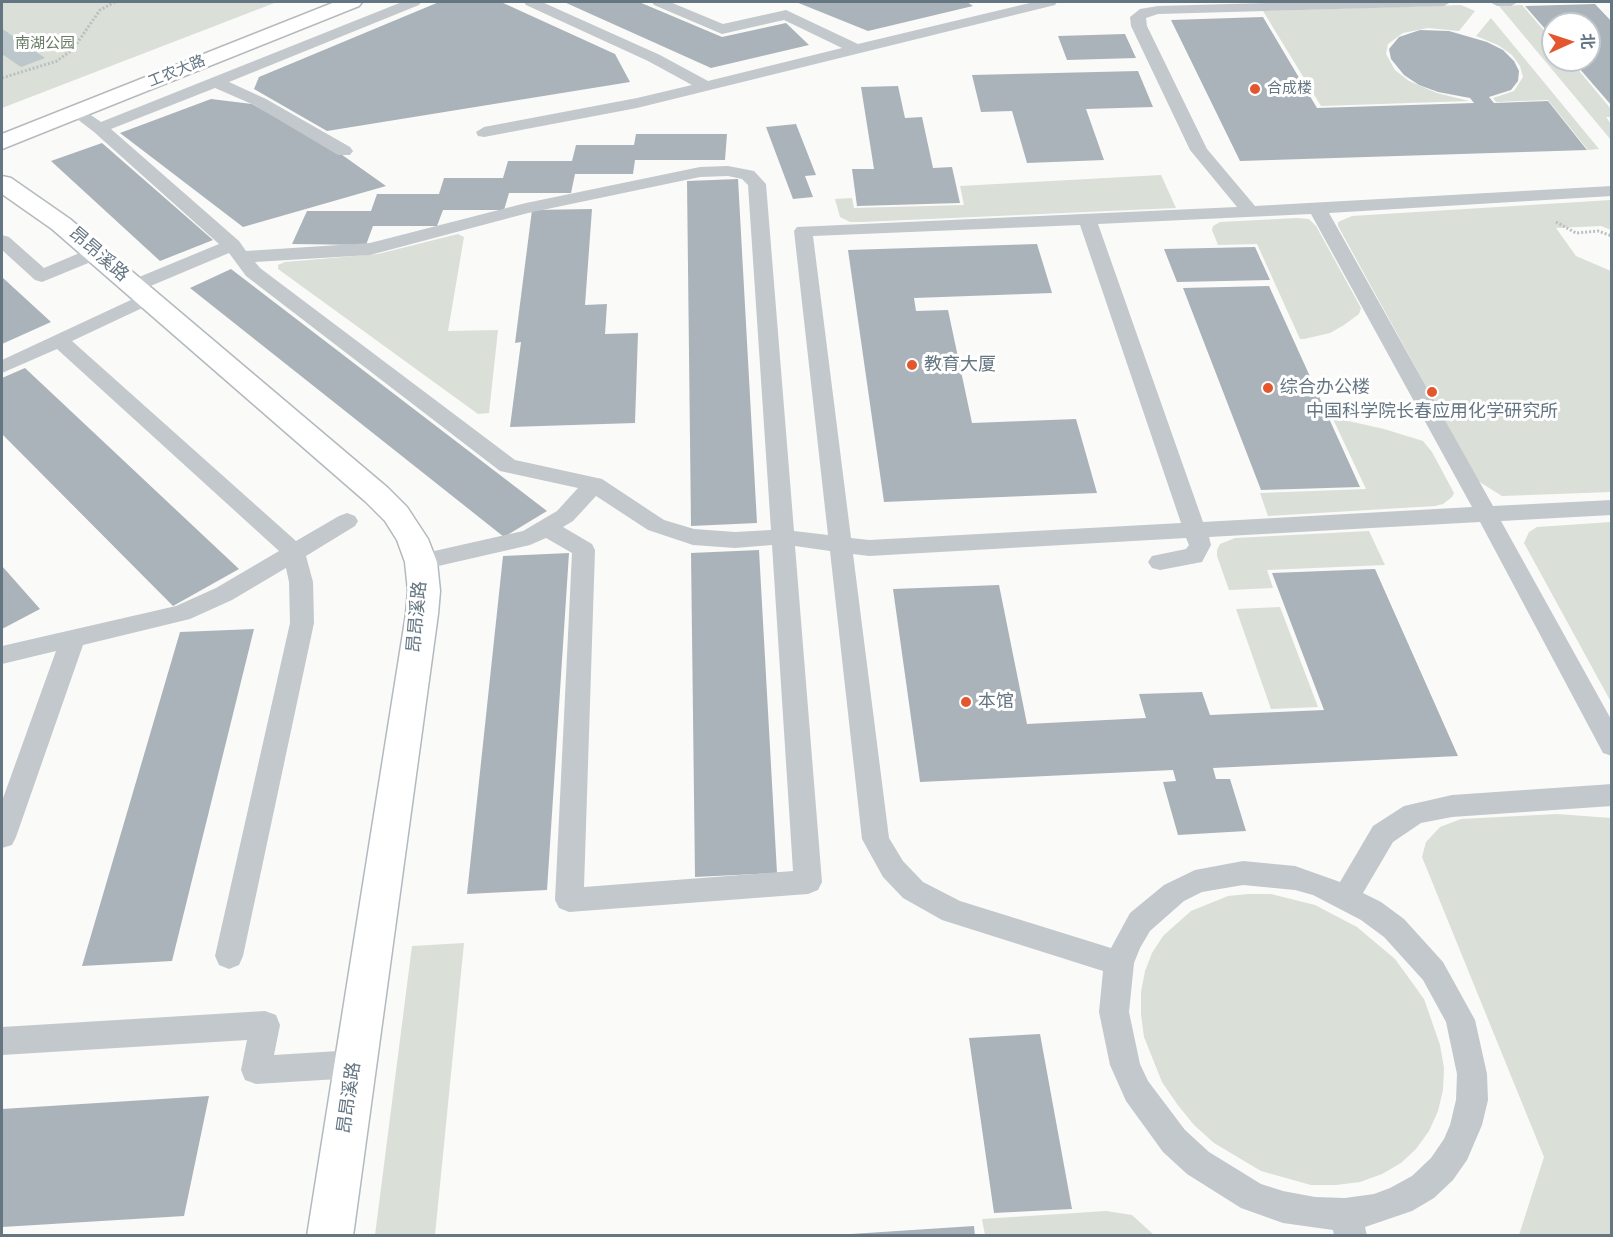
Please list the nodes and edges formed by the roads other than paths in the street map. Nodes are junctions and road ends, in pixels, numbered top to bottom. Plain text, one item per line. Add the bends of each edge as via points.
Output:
1 (323, 2) edge
2 (352, 2) edge
3 (414, 2) edge
4 (534, 2) edge
5 (658, 2) edge
6 (999, 2) edge
7 (1050, 2) edge
8 (1444, 2) edge
9 (1497, 2) edge
10 (1511, 2) edge
11 (1016, 10) junction
12 (856, 49) junction
13 (215, 82) junction
14 (706, 86) junction
15 (76, 112) junction
16 (2, 128) edge
17 (100, 128) junction
18 (484, 132) dead end
19 (2, 142) edge
20 (344, 151) dead end
21 (2, 183) edge
22 (1611, 191) edge
23 (1317, 208) junction
24 (1250, 212) junction
25 (1087, 219) junction
26 (2, 241) edge
27 (237, 251) junction
28 (96, 254) junction
29 (141, 292) junction
30 (59, 340) junction
31 (2, 367) edge
32 (594, 484) junction
33 (1611, 507) edge
34 (1486, 513) junction
35 (347, 521) dead end
36 (544, 528) junction
37 (1195, 530) junction
38 (782, 537) junction
39 (840, 544) junction
40 (294, 552) junction
41 (421, 562) junction
42 (1160, 562) dead end
43 (73, 638) junction
44 (2, 655) edge
45 (1611, 746) edge
46 (1611, 795) edge
47 (2, 837) edge
48 (1346, 897) junction
49 (229, 957) dead end
50 (1119, 963) junction
51 (2, 1041) edge
52 (355, 1065) junction
53 (1348, 1225) edge
54 (330, 1236) edge

1 - 16 street, 工农大路
2 - 15 street, 工农大路
3 - 13 lane
4 - 14 lane
5 - 12 lane via 722,29 786,15
6 - 11 lane
7 - 11 lane
8 - 24 lane via 1158,10 1138,17 1199,150
9 - 10 lane
11 - 12 lane
12 - 14 lane
13 - 17 lane
13 - 20 lane via 260,102
14 - 18 lane
15 - 17 lane
15 - 19 street, 工农大路
17 - 27 lane
21 - 28 street, 昂昂溪路
22 - 23 lane
23 - 24 lane
23 - 34 lane
24 - 25 lane
25 - 37 lane
25 - 39 lane via 802,231
26 - 28 lane via 42,276
27 - 29 lane
27 - 32 lane via 253,272 508,466
27 - 38 lane via 370,249 526,208 700,172 748,175 757,184
28 - 29 street, 昂昂溪路
29 - 30 lane
29 - 41 street, 昂昂溪路 via 377,495 396,514
30 - 31 lane
30 - 40 lane
32 - 36 lane via 565,516
32 - 38 lane via 656,525 693,537
33 - 34 lane
34 - 37 lane
34 - 45 lane
35 - 40 lane
36 - 38 lane via 584,550 569,900 808,882
36 - 41 lane via 530,537
37 - 39 lane via 869,548
37 - 42 lane via 1200,545 1194,556
38 - 39 lane
39 - 50 lane via 876,839 893,869 913,890 952,911
40 - 43 lane via 224,594 182,612
40 - 49 lane via 301,582 302,623
41 - 52 street, 昂昂溪路 via 422,614
43 - 44 lane
43 - 47 lane
46 - 48 lane via 1452,806 1414,814 1383,834
48 - 50 lane via 1303,880 1268,874 1243,873 1195,882 1174,893 1140,922
48 - 53 lane via 1394,928 1433,971 1460,1020 1472,1074 1472,1100 1466,1125 1442,1169 1423,1187
50 - 53 lane via 1114,1012 1125,1065 1137,1091 1174,1141 1198,1163 1253,1197
51 - 52 lane via 265,1025 256,1070
52 - 54 street, 昂昂溪路

